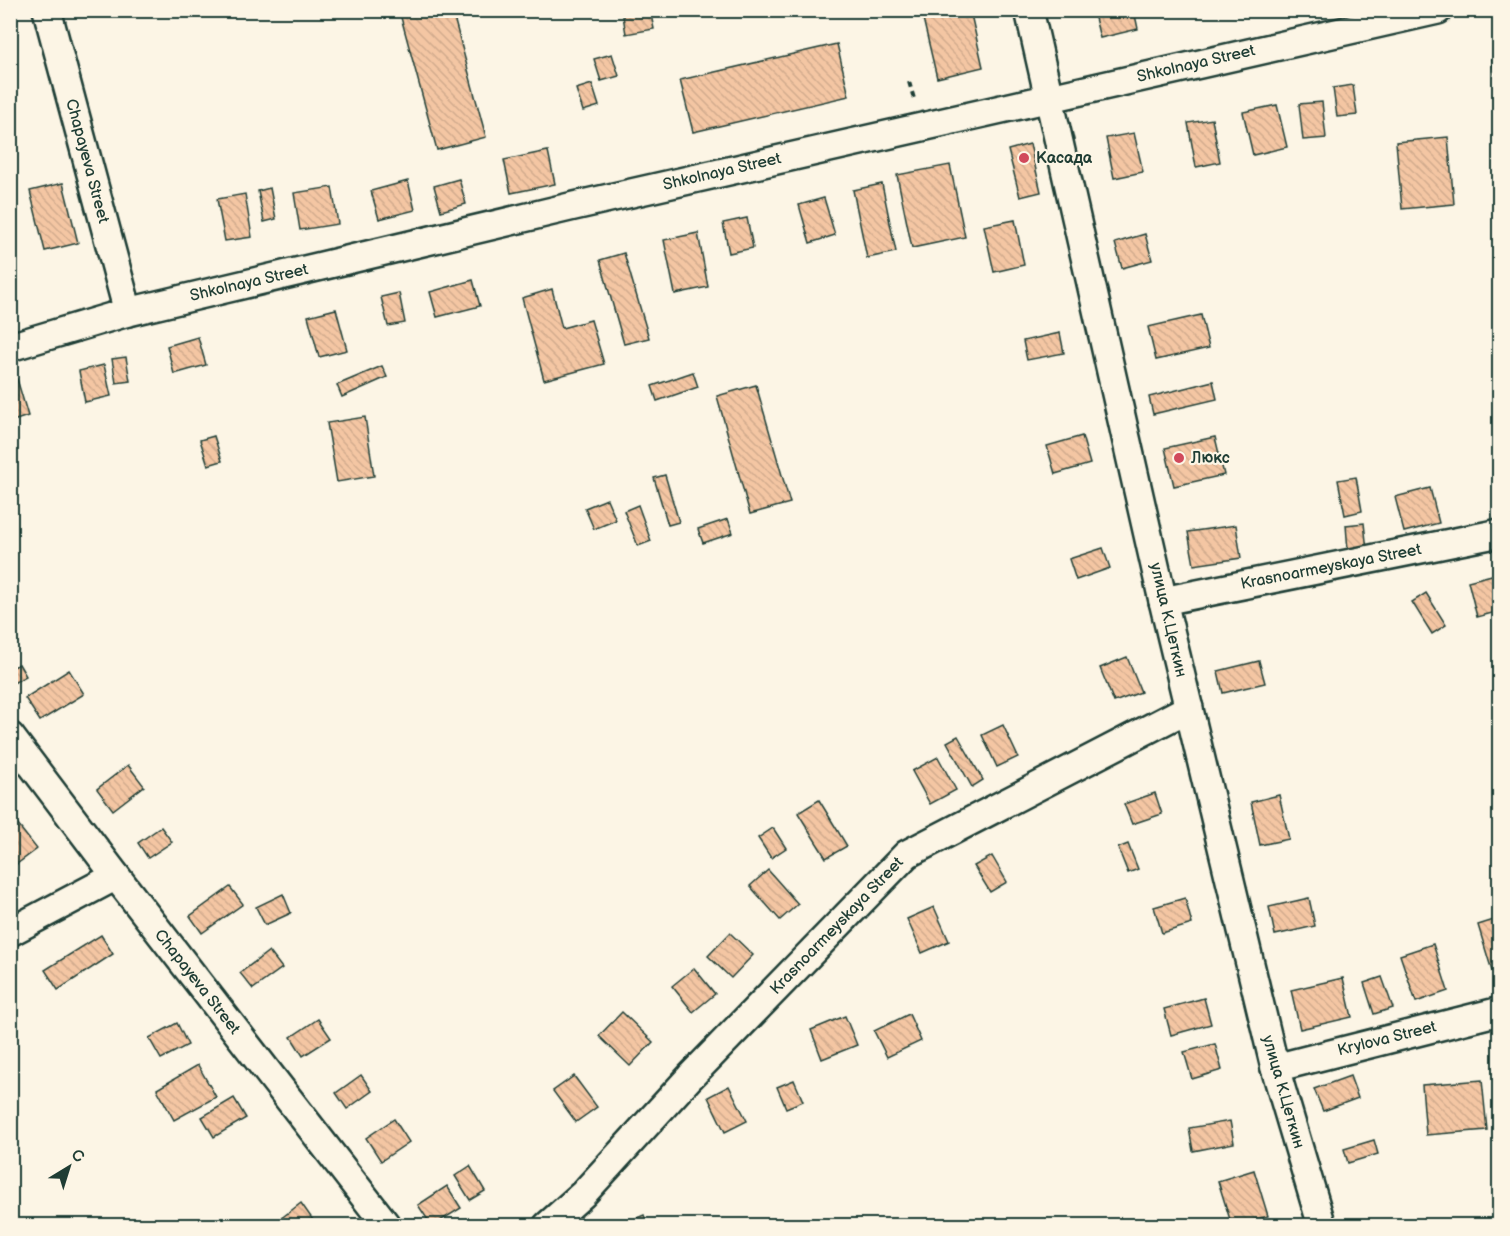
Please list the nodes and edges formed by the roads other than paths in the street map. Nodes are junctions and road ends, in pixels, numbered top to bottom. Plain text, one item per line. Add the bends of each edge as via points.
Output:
1 (47, 10) edge
2 (1029, 10) edge
3 (1438, 10) edge
4 (1047, 98) junction
5 (128, 312) junction
6 (10, 346) edge
7 (1500, 533) edge
8 (1163, 601) junction
9 (1189, 708) junction
10 (10, 736) edge
11 (116, 876) junction
12 (10, 932) edge
13 (1500, 1011) edge
14 (1275, 1068) junction
15 (387, 1226) edge
16 (547, 1226) edge
17 (1322, 1226) edge

1 - 5 street, Chapayeva Street
2 - 4 street, улица К.Цеткин
3 - 4 street, Shkolnaya Street
4 - 5 street, Shkolnaya Street
4 - 8 street, улица К.Цеткин
5 - 6 street, Shkolnaya Street
7 - 8 street, Krasnoarmeyskaya Street
8 - 9 street, улица К.Цеткин
9 - 14 street, улица К.Цеткин
9 - 16 street, Krasnoarmeyskaya Street via 907,854 690,1077 583,1194
10 - 11 street, Chapayeva Street
11 - 12 street
11 - 15 street, Chapayeva Street
13 - 14 street, Krylova Street
14 - 17 street, улица К.Цеткин

